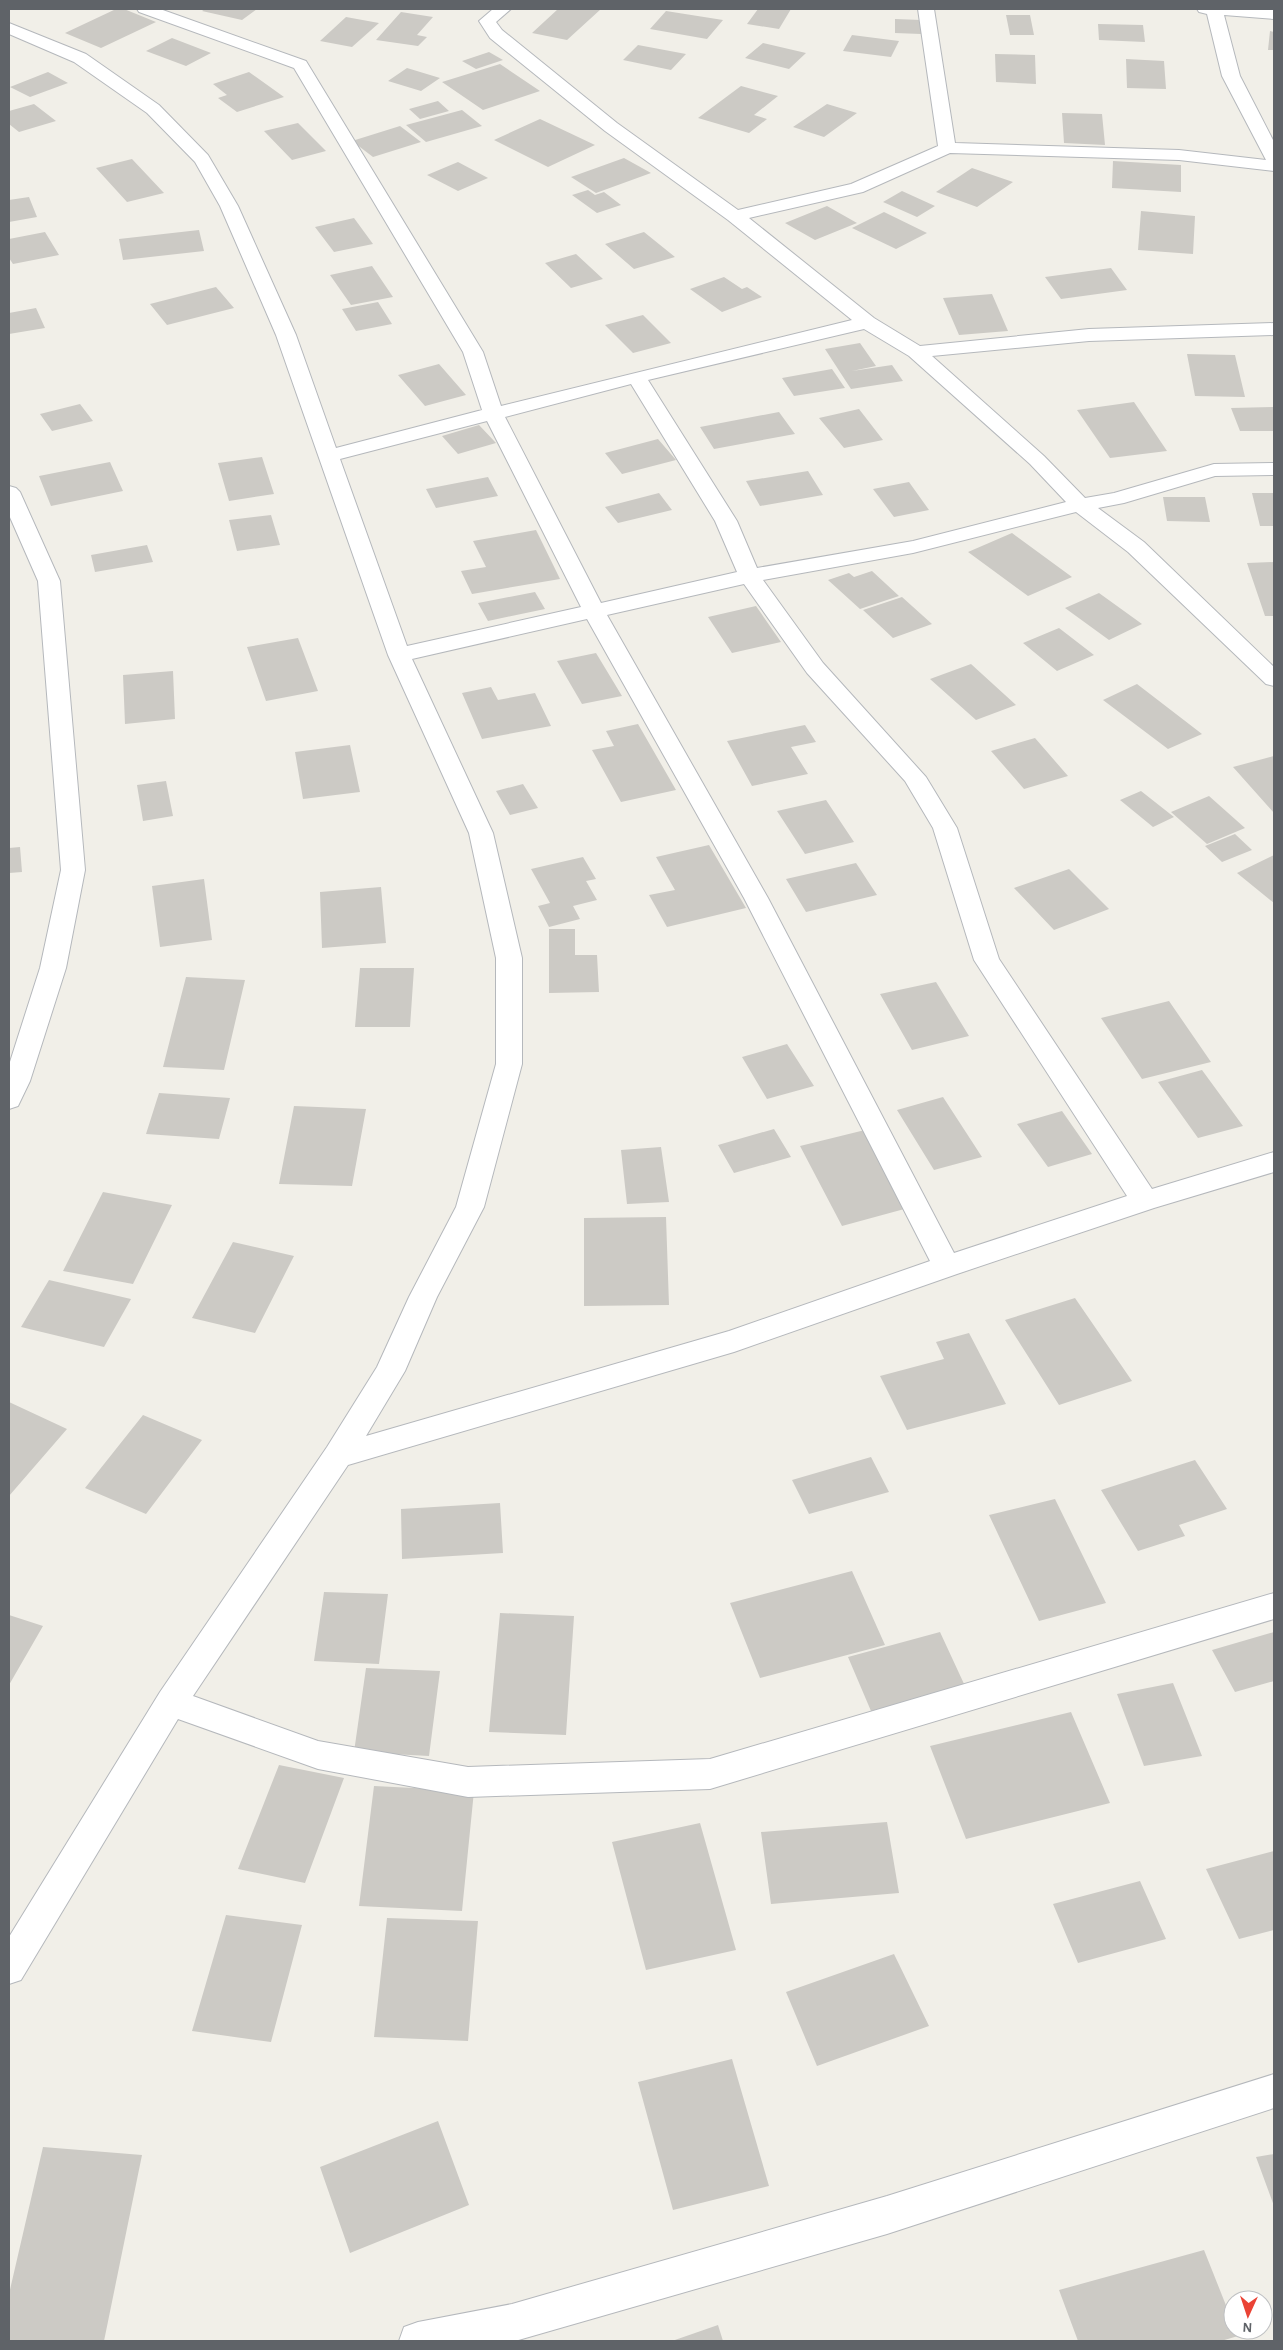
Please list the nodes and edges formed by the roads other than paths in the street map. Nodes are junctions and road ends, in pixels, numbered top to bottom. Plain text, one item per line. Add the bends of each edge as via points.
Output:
1 (145, 9) edge
2 (503, 9) edge
3 (926, 9) edge
4 (1204, 9) edge
5 (1214, 9) edge
6 (1274, 14) edge
7 (9, 28) edge
8 (947, 148) junction
9 (1274, 158) edge
10 (1274, 166) edge
11 (735, 216) junction
12 (867, 322) junction
13 (1274, 329) edge
14 (916, 352) junction
15 (636, 377) junction
16 (494, 415) junction
17 (328, 456) junction
18 (1274, 469) edge
19 (9, 492) edge
20 (1080, 505) junction
21 (748, 576) junction
22 (594, 611) junction
23 (399, 655) junction
24 (1274, 679) edge
25 (9, 1100) edge
26 (1274, 1162) edge
27 (1145, 1201) junction
28 (947, 1266) junction
29 (338, 1456) junction
30 (1274, 1606) edge
31 (171, 1702) junction
32 (9, 1968) edge
33 (1274, 2091) edge
34 (418, 2341) edge

1 - 16 street via 300,65 473,352
2 - 11 street via 488,21 496,34 611,127
3 - 8 street
4 - 5 street
5 - 6 street
5 - 9 street via 1231,76
7 - 17 street via 80,58 153,109 202,159 229,206 286,335
8 - 10 street via 1179,155
8 - 11 street via 857,188
11 - 12 street
12 - 14 street
12 - 15 street
13 - 14 street via 1089,335
14 - 20 street via 1037,460
15 - 16 street
15 - 21 street via 726,521
16 - 17 street
16 - 22 street
17 - 23 street
18 - 20 street via 1214,470 1117,499
19 - 25 street via 49,581 73,870 52,968
20 - 21 street via 913,547
20 - 24 street via 1136,546
21 - 22 street
21 - 27 street via 815,668 914,777 945,828 986,960
22 - 23 street
22 - 28 street via 756,898
23 - 29 street via 481,833 510,958 509,1064 470,1207 423,1297 390,1371
26 - 27 street
27 - 28 street
28 - 29 street via 734,1341
29 - 31 street
30 - 31 street via 710,1774 468,1782 318,1755
31 - 32 street
33 - 34 street via 887,2215 512,2323

